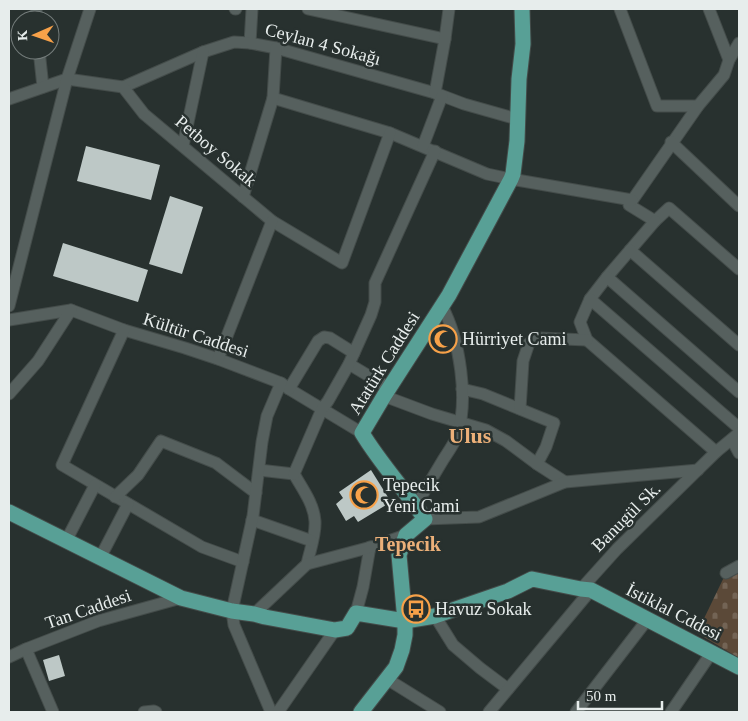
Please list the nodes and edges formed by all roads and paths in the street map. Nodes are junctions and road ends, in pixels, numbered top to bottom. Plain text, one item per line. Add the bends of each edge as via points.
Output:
1 (92, 9) edge
2 (252, 9) edge
3 (308, 9) edge
4 (449, 9) edge
5 (522, 9) edge
6 (620, 9) edge
7 (709, 9) edge
8 (446, 39) junction
9 (250, 43) junction
10 (739, 43) edge
11 (276, 48) junction
12 (203, 52) junction
13 (40, 60) edge
14 (729, 60) junction
15 (67, 78) junction
16 (43, 87) junction
17 (123, 87) junction
18 (438, 94) junction
19 (273, 98) junction
20 (9, 99) edge
21 (698, 106) junction
22 (517, 119) junction
23 (390, 133) junction
24 (671, 142) junction
25 (183, 146) junction
26 (423, 146) junction
27 (435, 151) junction
28 (511, 179) junction
29 (243, 197) junction
30 (630, 202) junction
31 (739, 206) edge
32 (272, 221) junction
33 (655, 221) junction
34 (630, 250) junction
35 (739, 269) edge
36 (606, 277) junction
37 (590, 299) junction
38 (9, 306) edge
39 (442, 306) junction
40 (70, 310) junction
41 (9, 320) edge
42 (124, 330) junction
43 (587, 340) junction
44 (739, 345) edge
45 (352, 358) junction
46 (218, 359) junction
47 (285, 386) junction
48 (462, 389) junction
49 (387, 392) junction
50 (739, 392) edge
51 (9, 394) edge
52 (520, 408) junction
53 (322, 409) junction
54 (460, 422) junction
55 (739, 428) edge
56 (362, 433) junction
57 (736, 436) edge
58 (716, 452) junction
59 (739, 454) edge
60 (537, 464) junction
61 (258, 470) junction
62 (698, 470) junction
63 (294, 474) junction
64 (564, 482) junction
65 (95, 485) junction
66 (256, 493) junction
67 (121, 500) junction
68 (416, 506) junction
69 (9, 512) edge
70 (425, 519) junction
71 (252, 520) junction
72 (9, 521) edge
73 (406, 535) junction
74 (64, 541) junction
75 (312, 541) junction
76 (370, 547) junction
77 (100, 558) junction
78 (243, 562) junction
79 (307, 564) junction
80 (739, 566) edge
81 (726, 572) dead end
82 (586, 590) junction
83 (181, 598) junction
84 (232, 612) junction
85 (356, 613) junction
86 (254, 614) junction
87 (435, 616) junction
88 (647, 620) junction
89 (405, 621) junction
90 (335, 630) junction
91 (26, 649) junction
92 (712, 652) junction
93 (9, 657) edge
94 (739, 667) edge
95 (387, 679) junction
96 (508, 689) junction
97 (53, 712) edge
98 (144, 712) edge
99 (156, 712) edge
100 (271, 712) edge
101 (278, 712) edge
102 (362, 712) edge
103 (440, 712) edge
104 (489, 712) edge
105 (576, 712) edge
106 (671, 712) edge

1 - 15 street
2 - 9 street
3 - 8 street
4 - 8 street
5 - 22 main road, Atatürk Caddesi via 523,44
6 - 21 street via 657,106
7 - 14 street
8 - 18 street
9 - 11 street, Ceylan 4 Sokağı
9 - 12 street, Ceylan 4 Sokağı via 234,42
10 - 14 street
11 - 18 street, Ceylan 4 Sokağı
11 - 19 street
12 - 17 street, Ceylan 4 Sokağı
12 - 25 street
13 - 16 street
14 - 21 street via 724,75
15 - 16 street
15 - 17 street
15 - 38 street
16 - 20 street
17 - 25 street, Petboy Sokak via 144,114
18 - 22 street, Ceylan 4 Sokağı
18 - 26 street
19 - 23 street
19 - 29 street
21 - 24 street
22 - 28 main road, Atatürk Caddesi
23 - 26 street
23 - 32 street, Petboy Sokak via 342,262
24 - 30 street
24 - 31 street
25 - 29 street, Petboy Sokak
26 - 27 street
27 - 28 street via 487,174
27 - 45 street via 375,282 372,315
28 - 30 street
28 - 39 main road, Atatürk Caddesi
29 - 32 street, Petboy Sokak
30 - 33 street
32 - 46 street
33 - 34 street
33 - 35 street via 669,208
34 - 36 street
34 - 44 street
36 - 37 street
36 - 50 street
37 - 43 street via 580,322
37 - 55 street
39 - 48 street via 454,332
39 - 49 main road, Atatürk Caddesi
40 - 41 street, Kültür Caddesi
40 - 42 street, Kültür Caddesi
40 - 51 street via 38,361
42 - 46 street, Kültür Caddesi
42 - 65 street via 62,465
43 - 52 street via 539,338 529,343 523,361
43 - 58 street
45 - 47 street via 330,338 324,337
45 - 49 street
45 - 53 street
46 - 47 street, Kültür Caddesi
47 - 53 street, Kültür Caddesi
47 - 61 street via 267,416
48 - 52 street
48 - 54 street
49 - 54 street via 432,414
49 - 56 main road, Atatürk Caddesi
52 - 60 street via 554,423
53 - 56 street, Kültür Caddesi
53 - 63 street
54 - 60 street via 495,434
54 - 68 street via 456,437
56 - 68 main road, Atatürk Caddesi
57 - 58 street, Banugül Sk.
57 - 59 street
58 - 62 street, Banugül Sk.
60 - 64 street
61 - 63 street
61 - 66 street
62 - 64 street
62 - 82 street, Banugül Sk. via 617,549
63 - 75 street via 315,520
64 - 70 street via 479,517
65 - 67 street
65 - 74 street
66 - 67 street via 216,463 161,440
66 - 71 street
67 - 77 street
67 - 78 street via 202,547
68 - 70 main road, Atatürk Caddesi
69 - 74 main road
70 - 73 main road
71 - 75 street
71 - 78 street
72 - 74 main road
73 - 76 street
73 - 89 main road via 399,554
74 - 77 main road
75 - 79 street
76 - 79 street
76 - 85 street
77 - 83 main road
78 - 84 street
79 - 86 street
80 - 81 street
82 - 87 main road, İstiklal Cddesi via 532,579 508,591
82 - 88 main road, İstiklal Cddesi
82 - 96 street, Banugül Sk.
83 - 84 main road
83 - 91 street, Tan Caddesi via 98,622
84 - 86 main road
84 - 100 street via 234,625
85 - 89 main road, İstiklal Cddesi
85 - 90 main road via 347,628
86 - 90 main road
87 - 89 main road, İstiklal Cddesi
87 - 96 street via 453,644
88 - 92 main road, İstiklal Cddesi
88 - 105 street
89 - 95 main road via 402,650
90 - 101 street
91 - 93 street, Tan Caddesi
91 - 97 street
92 - 94 main road, İstiklal Cddesi
92 - 106 street
95 - 102 main road
95 - 103 street
96 - 104 street, Banugül Sk.
98 - 99 street

